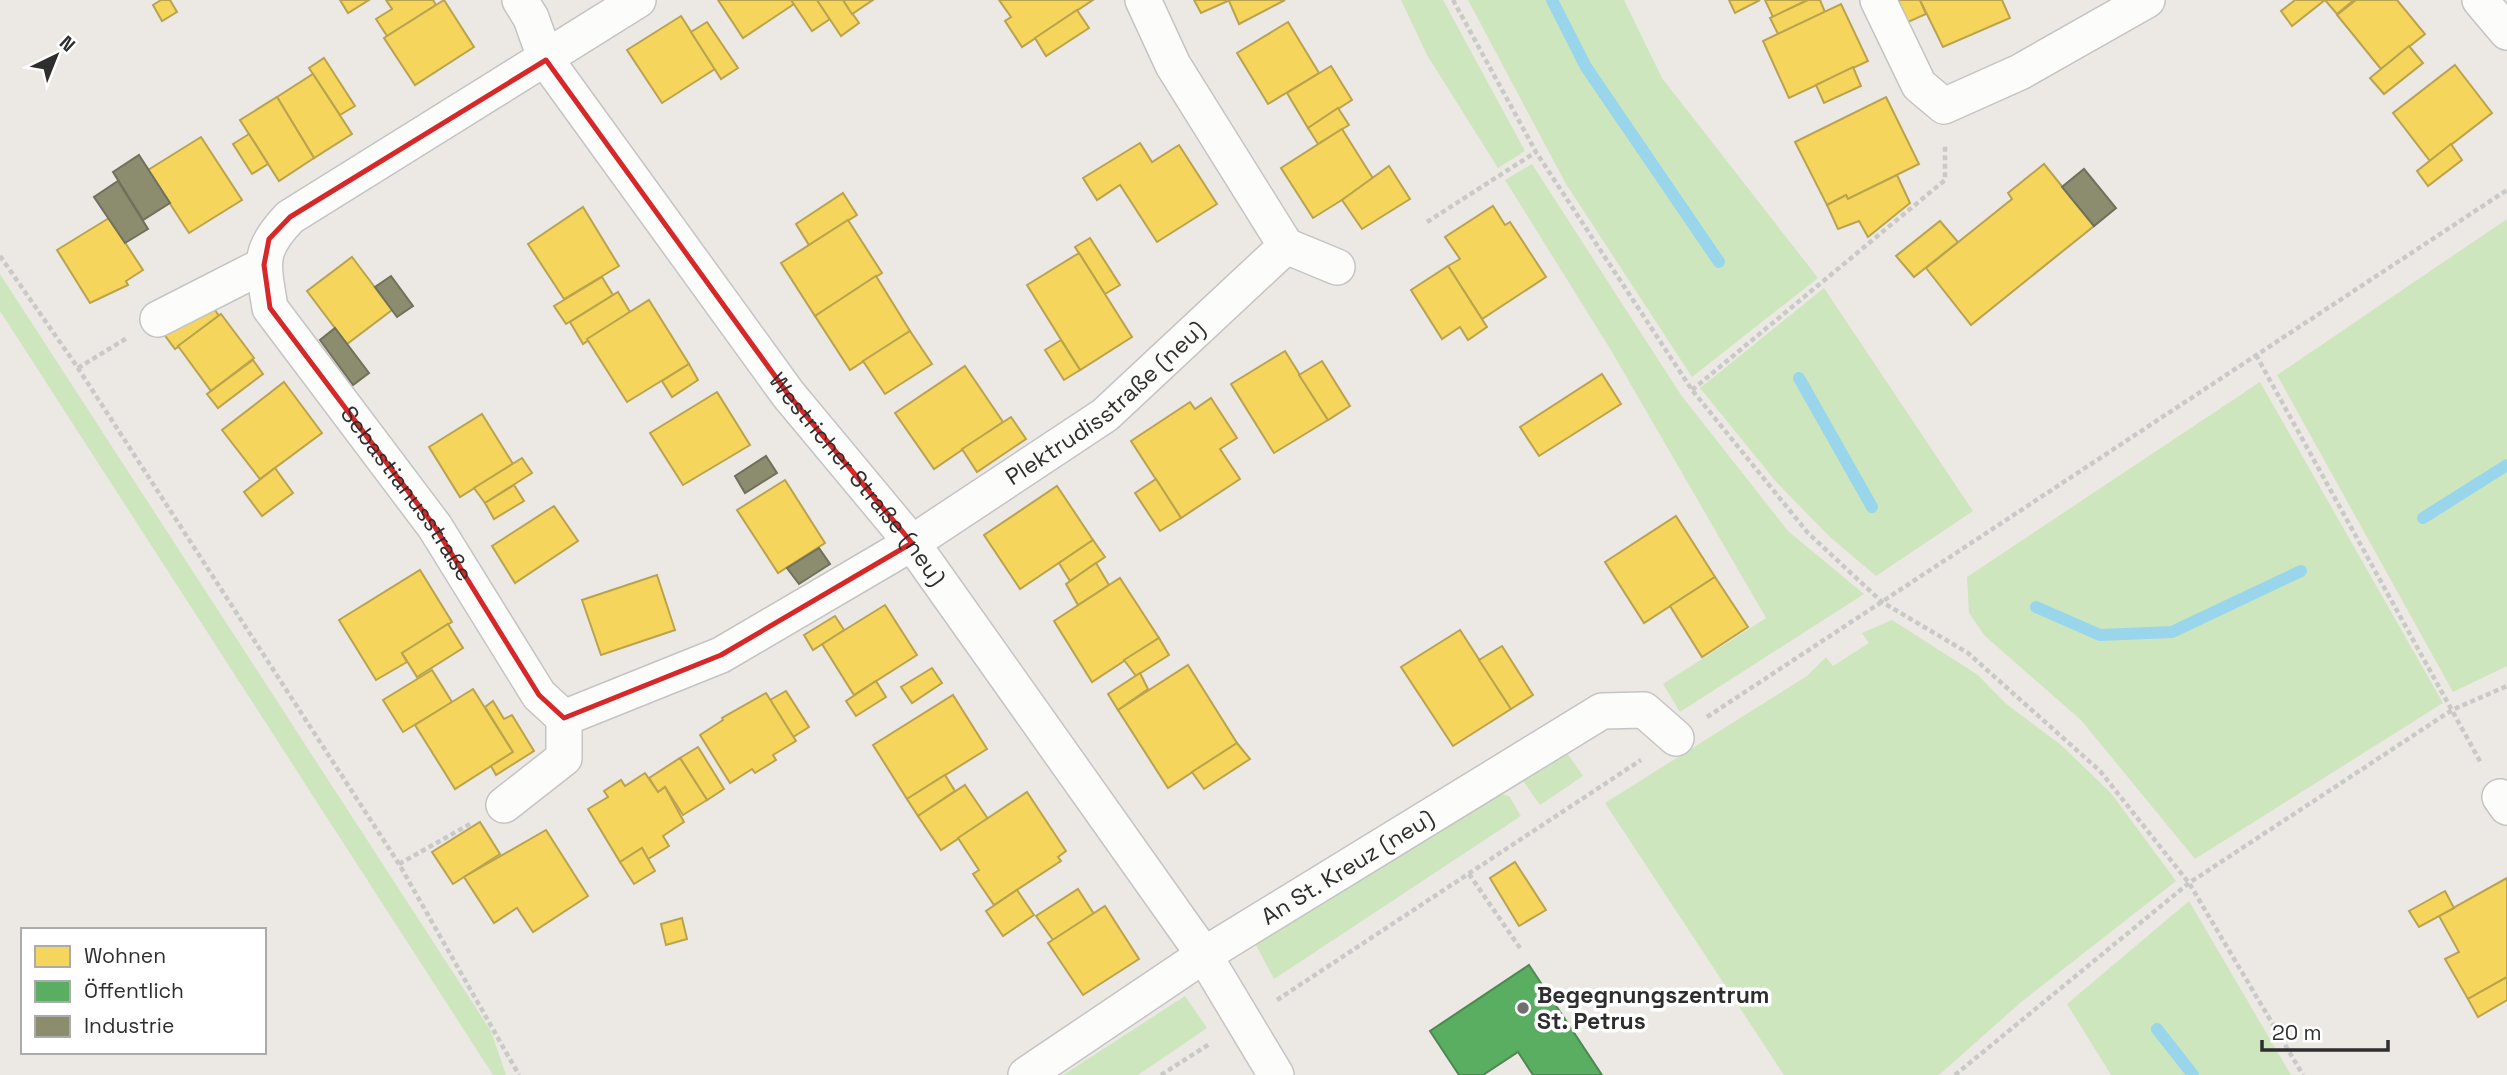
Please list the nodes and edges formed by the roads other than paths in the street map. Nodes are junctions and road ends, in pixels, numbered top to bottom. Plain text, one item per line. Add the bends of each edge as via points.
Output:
1 (520, 0) edge
2 (638, 0) edge
3 (1143, 0) edge
4 (1878, 0) edge
5 (2147, 0) edge
6 (2480, 0) edge
7 (2507, 32) edge
8 (546, 60) junction
9 (1286, 246) junction
10 (264, 265) junction
11 (1337, 267) dead end
12 (158, 319) road end
13 (912, 544) junction
14 (564, 718) junction
15 (1676, 738) road end
16 (504, 805) road end
17 (1204, 955) junction
18 (1026, 1075) edge
19 (1276, 1075) edge

1 - 8 street, Westricher Straße (neu)
2 - 8 street
3 - 9 street via 1173,65
4 - 5 street via 1919,85 1944,106 2020,72
6 - 7 street
8 - 10 street, Sebastianusstraße via 290,217 269,239
8 - 13 street, Westricher Straße (neu) via 788,394
9 - 11 street
9 - 13 street, Plektrudisstraße (neu) via 1105,415
10 - 12 street
10 - 14 street, Sebastianusstraße via 270,308 435,527 539,695
13 - 14 street via 721,655
13 - 17 street, Westricher Straße (neu)
14 - 16 street via 564,758
15 - 17 street, An St. Kreuz (neu) via 1644,710 1602,711
17 - 18 street, An St. Kreuz (neu)
17 - 19 street, Westricher Straße (neu)

